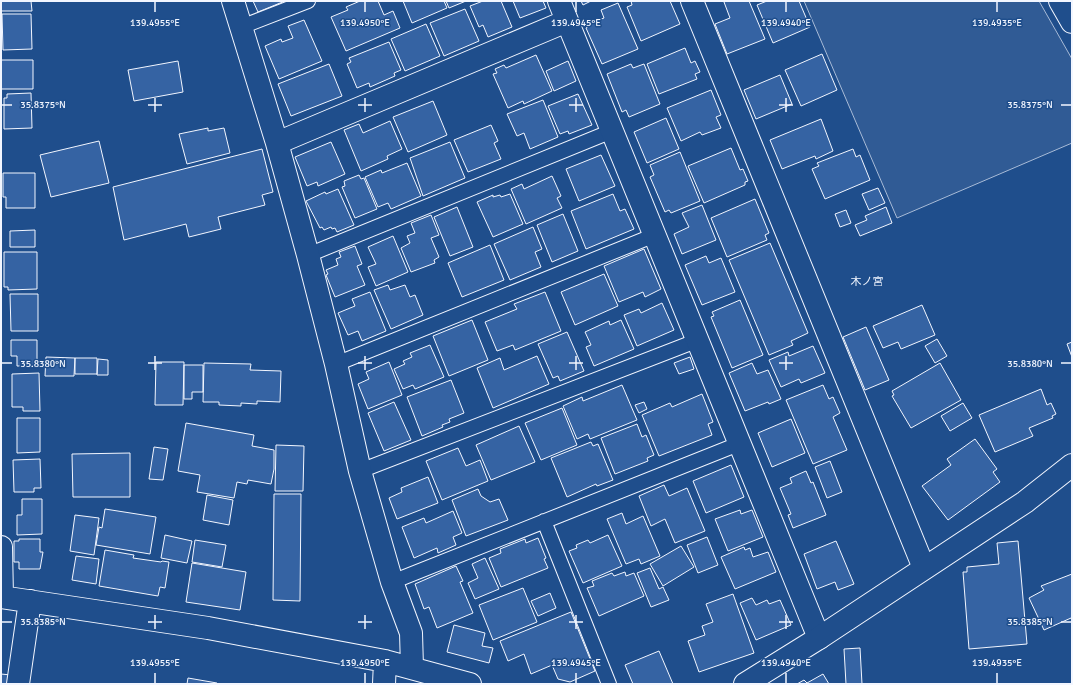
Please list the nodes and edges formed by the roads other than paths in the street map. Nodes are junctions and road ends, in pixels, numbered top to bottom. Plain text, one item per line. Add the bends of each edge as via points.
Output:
1 (233, 1) edge
2 (308, 1) edge
3 (692, 1) edge
4 (1060, 1) edge
5 (563, 11) edge
6 (1072, 22) edge
7 (241, 27) junction
8 (612, 131) junction
9 (277, 143) junction
10 (655, 235) junction
11 (308, 255) junction
12 (696, 341) junction
13 (336, 364) junction
14 (741, 444) junction
15 (1072, 464) edge
16 (360, 471) junction
17 (544, 521) junction
18 (1, 547) edge
19 (924, 568) junction
20 (392, 582) junction
21 (2, 597) edge
22 (30, 601) junction
23 (819, 638) junction
24 (385, 661) junction
25 (412, 667) junction
26 (18, 684) edge
27 (384, 684) edge
28 (470, 684) edge
29 (609, 684) edge
30 (745, 684) edge

1 - 7 street
2 - 7 lane
3 - 19 street
4 - 6 street
5 - 8 street
5 - 9 street
7 - 9 street
8 - 10 street
8 - 11 lane
9 - 11 street
10 - 12 street
10 - 13 lane
11 - 13 street
12 - 14 street
12 - 16 lane
13 - 16 street
14 - 17 lane
14 - 23 street
15 - 19 street via 1025,502
16 - 20 street
17 - 20 lane
17 - 29 lane
18 - 21 street
19 - 23 street
20 - 25 street via 411,633
21 - 22 street
22 - 24 street via 208,628
22 - 26 street
23 - 30 street
24 - 25 street
24 - 27 street
25 - 28 street

